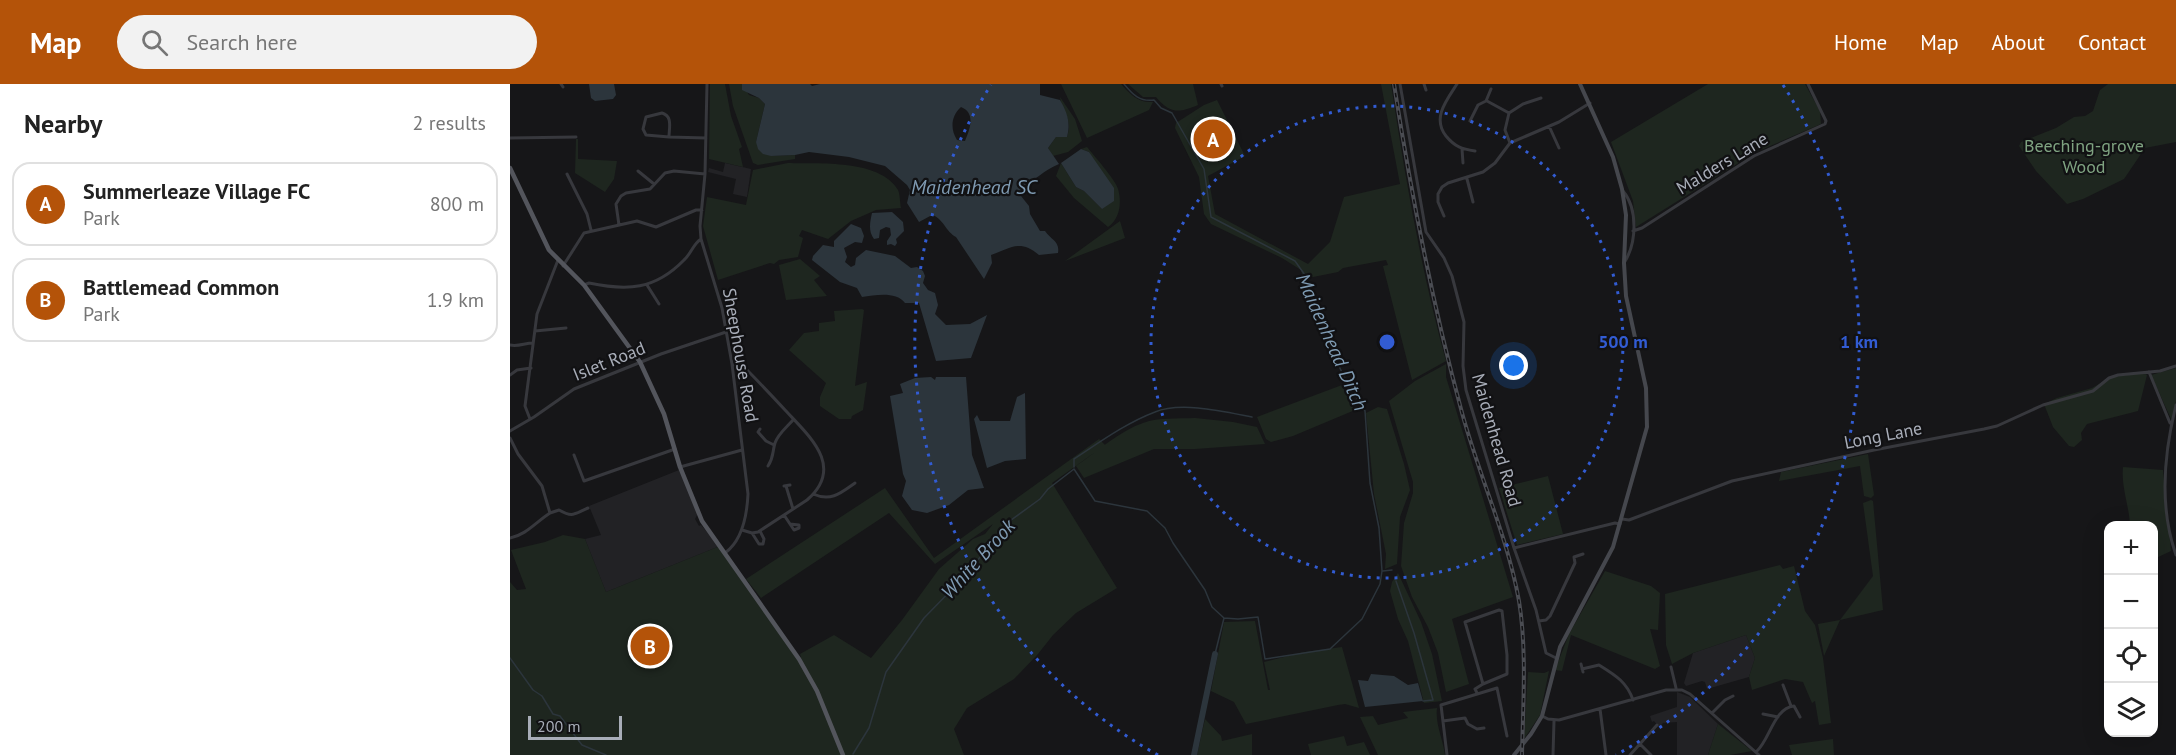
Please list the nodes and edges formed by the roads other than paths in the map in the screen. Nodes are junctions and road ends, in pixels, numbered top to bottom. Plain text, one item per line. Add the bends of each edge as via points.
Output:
1 (707, 84) edge
2 (1400, 84) edge
3 (1424, 84) edge
4 (1457, 84) edge
5 (1580, 84) edge
6 (1808, 84) edge
7 (1491, 89) dead end
8 (1426, 90) dead end
9 (1538, 97) dead end
10 (1486, 101) junction
11 (1590, 103) junction
12 (1509, 113) junction
13 (1472, 116) junction
14 (1477, 119) dead end
15 (1470, 121) dead end
16 (1549, 126) junction
17 (576, 137) dead end
18 (669, 137) junction
19 (510, 138) edge
20 (706, 138) junction
21 (1510, 143) junction
22 (1559, 148) dead end
23 (1462, 149) junction
24 (1475, 151) dead end
25 (1463, 164) dead end
26 (510, 168) edge
27 (638, 171) dead end
28 (567, 174) dead end
29 (705, 174) junction
30 (1467, 179) junction
31 (654, 184) junction
32 (1622, 189) junction
33 (1473, 202) dead end
34 (702, 210) junction
35 (1444, 216) dead end
36 (619, 225) junction
37 (591, 230) junction
38 (1633, 231) junction
39 (702, 239) junction
40 (558, 260) junction
41 (1624, 263) junction
42 (563, 266) junction
43 (584, 285) junction
44 (647, 285) junction
45 (659, 304) dead end
46 (563, 327) dead end
47 (535, 330) junction
48 (726, 332) junction
49 (534, 343) junction
50 (510, 345) edge
51 (640, 362) junction
52 (732, 364) junction
53 (2176, 366) edge
54 (531, 368) junction
55 (2147, 372) junction
56 (510, 375) edge
57 (2176, 405) edge
58 (530, 419) junction
59 (794, 419) junction
60 (2171, 425) junction
61 (510, 430) edge
62 (758, 430) dead end
63 (510, 438) edge
64 (774, 445) junction
65 (675, 449) junction
66 (742, 450) junction
67 (574, 454) dead end
68 (768, 466) dead end
69 (680, 467) junction
70 (855, 483) dead end
71 (787, 486) dead end
72 (813, 494) junction
73 (588, 508) dead end
74 (793, 509) junction
75 (550, 513) junction
76 (784, 515) junction
77 (1621, 522) junction
78 (790, 524) dead end
79 (742, 530) junction
80 (760, 531) junction
81 (752, 533) junction
82 (510, 538) edge
83 (1514, 549) junction
84 (725, 554) junction
85 (1583, 554) dead end
86 (2176, 555) edge
87 (1539, 621) junction
88 (1556, 658) junction
89 (1671, 667) dead end
90 (1582, 668) dead end
91 (1483, 684) junction
92 (1783, 685) dead end
93 (1676, 689) junction
94 (1477, 693) junction
95 (1733, 696) dead end
96 (1633, 700) junction
97 (1791, 706) junction
98 (1600, 710) junction
99 (1712, 713) junction
100 (1763, 714) dead end
101 (1542, 716) junction
102 (1778, 717) junction
103 (1800, 717) dead end
104 (1554, 720) junction
105 (1443, 721) junction
106 (1658, 725) dead end
107 (1484, 728) dead end
108 (1508, 736) dead end
109 (1640, 744) junction
110 (1758, 753) edge
111 (843, 755) edge
112 (1448, 755) edge
113 (1514, 755) edge
114 (1553, 755) edge
115 (1606, 755) edge
116 (1630, 755) edge
117 (1651, 755) edge

1 - 20 street, Sheephouse Road
2 - 83 street, Maidenhead Road via 1426,232 1444,258 1458,295 1464,322 1462,366 1466,390
3 - 8 street
4 - 23 street via 1444,105 1439,123 1454,145
5 - 11 main road
6 - 38 street, Malders Lane via 1826,121 1822,126 1754,156
7 - 10 street
9 - 12 street
10 - 12 street
10 - 13 street via 1478,105
11 - 16 street
11 - 32 main road
12 - 21 street via 1504,130
13 - 14 street
13 - 15 street
16 - 21 street
16 - 22 street
17 - 19 street
18 - 18 street via 646,135 646,117 667,114
18 - 20 street
20 - 29 street, Sheephouse Road
21 - 30 street via 1489,168
23 - 24 street
23 - 25 street
26 - 40 main road via 544,240
27 - 31 street
28 - 37 street
29 - 31 street via 670,171
29 - 34 street, Sheephouse Road
30 - 33 street
30 - 35 street via 1442,187 1438,202
31 - 36 street via 650,189 621,196 616,204
32 - 38 street via 1631,200
32 - 41 main road via 1626,215
34 - 36 street via 656,227 637,221
34 - 39 street, Sheephouse Road
36 - 37 street
37 - 42 street via 579,238
38 - 41 street via 1631,252
39 - 44 street via 667,275
39 - 48 street, Sheephouse Road
40 - 42 main road
40 - 47 street via 541,298
41 - 77 main road via 1626,296 1646,388 1647,427
42 - 43 main road
43 - 44 street via 627,289
43 - 51 main road
44 - 45 street
46 - 47 street
47 - 49 street
48 - 51 street, Islet Road
48 - 52 street, Sheephouse Road
49 - 50 street
49 - 54 street
51 - 58 street, Islet Road via 574,389
51 - 65 main road
52 - 59 street via 745,368
52 - 66 street, Sheephouse Road
53 - 55 street, Long Lane
54 - 56 street
54 - 58 street via 525,406
55 - 60 street
55 - 77 street, Long Lane via 2109,378 2092,391 2043,405 1990,428 1732,481
57 - 60 street
58 - 61 street, Islet Road
59 - 64 street
59 - 72 street via 820,450 824,468
60 - 86 street via 2165,477 2170,536
62 - 64 street
63 - 75 street via 542,486
64 - 68 street via 774,457
65 - 67 street via 585,483
65 - 69 main road
66 - 69 street
66 - 79 street, Sheephouse Road via 748,494
69 - 84 main road via 702,521
70 - 72 street via 831,498
71 - 74 street
72 - 74 street
73 - 75 street via 570,516 559,510
74 - 76 street
75 - 82 street
76 - 78 street
76 - 80 street
77 - 83 street, Long Lane
77 - 88 main road
79 - 81 street
79 - 84 street, Sheephouse Road
80 - 81 street
80 - 81 street via 764,541 760,544
83 - 87 street, Maidenhead Road
84 - 111 main road via 793,650 817,691
85 - 87 street via 1572,557 1575,563 1550,616
87 - 88 street, Maidenhead Road via 1546,652
88 - 101 main road
89 - 93 street
90 - 96 street via 1599,665 1618,677
91 - 91 street via 1465,622 1499,610 1506,641 1507,674
91 - 94 street via 1475,689
92 - 97 street
93 - 96 street
93 - 99 street via 1690,694
94 - 105 street via 1441,705
94 - 108 street via 1497,688
95 - 99 street
96 - 98 street
97 - 102 street
97 - 103 street
98 - 104 street
98 - 115 street
99 - 110 street
100 - 102 street
101 - 104 street
101 - 113 main road
102 - 110 street
104 - 114 street
105 - 107 street via 1466,718 1468,724
105 - 112 street
106 - 109 street
109 - 116 street
109 - 117 street

